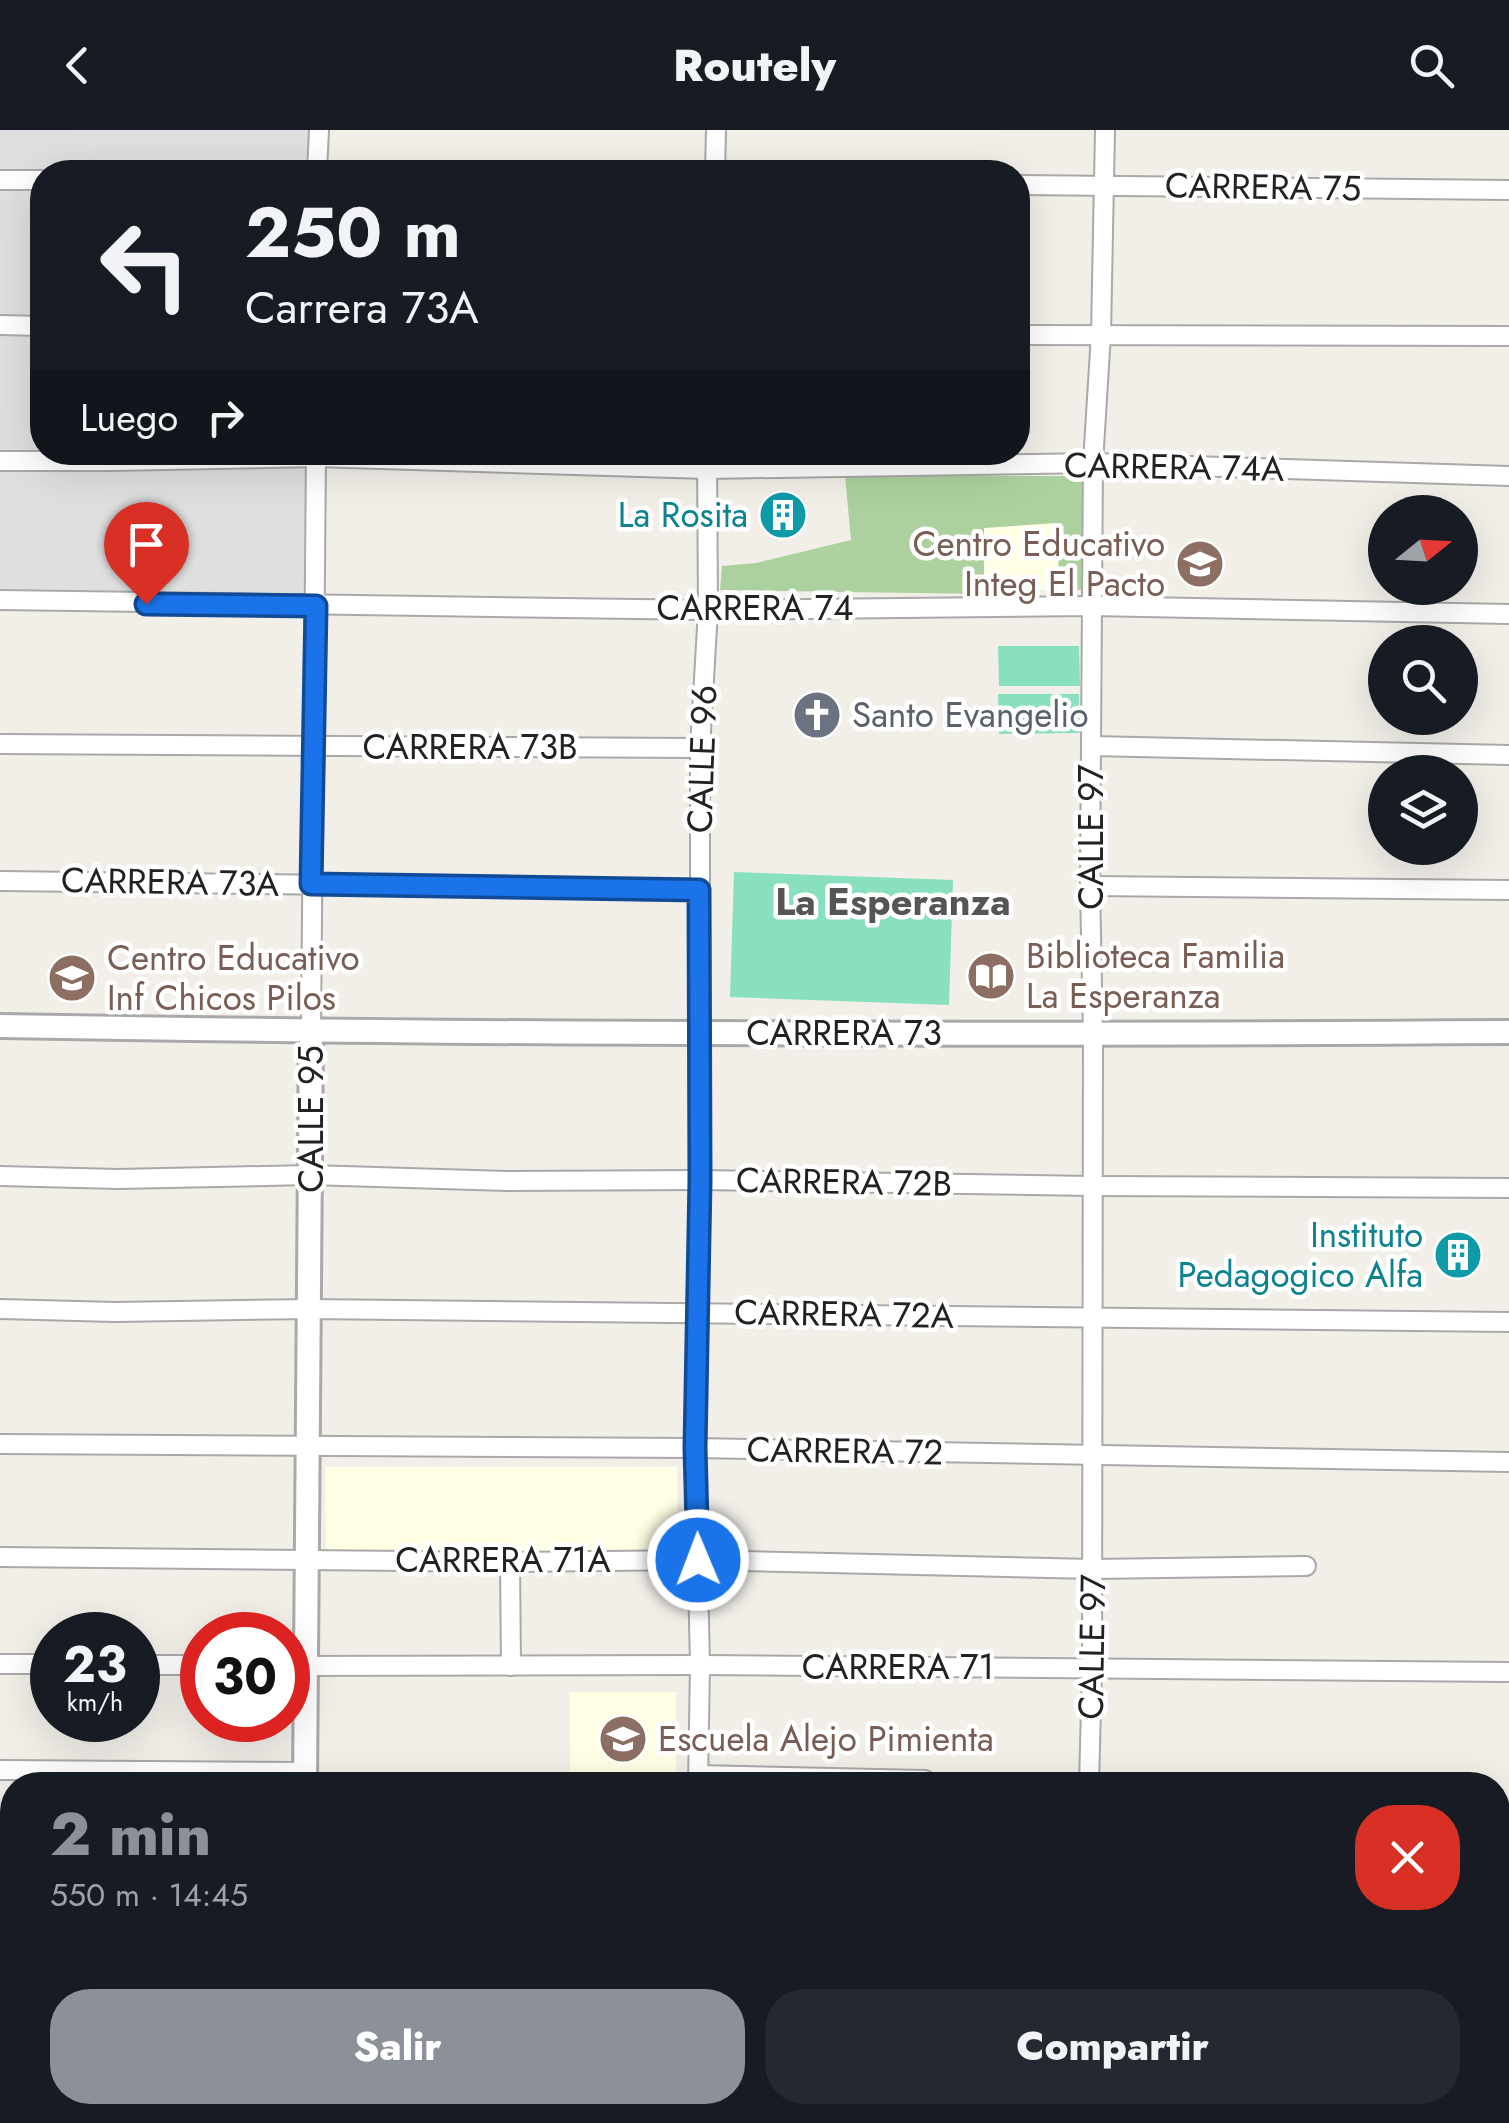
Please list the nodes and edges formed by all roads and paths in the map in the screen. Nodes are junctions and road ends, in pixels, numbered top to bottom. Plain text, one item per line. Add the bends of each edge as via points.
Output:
1 (320, 130) edge
2 (716, 130) edge
3 (1105, 130) edge
4 (319, 160) edge
5 (715, 160) edge
6 (0, 180) edge
7 (30, 180) edge
8 (1104, 184) junction
9 (1030, 185) edge
10 (1509, 190) edge
11 (0, 324) edge
12 (30, 325) edge
13 (1101, 334) junction
14 (1030, 335) edge
15 (1509, 336) edge
16 (0, 461) edge
17 (30, 461) edge
18 (1030, 463) edge
19 (1093, 463) junction
20 (316, 465) edge
21 (707, 465) edge
22 (1509, 476) edge
23 (0, 600) edge
24 (316, 606) junction
25 (1092, 606) junction
26 (708, 610) junction
27 (1509, 614) edge
28 (0, 744) edge
29 (1091, 746) junction
30 (313, 747) junction
31 (700, 748) junction
32 (1509, 756) edge
33 (0, 880) edge
34 (311, 884) junction
35 (1090, 886) junction
36 (699, 890) junction
37 (1509, 890) edge
38 (0, 1026) edge
39 (311, 1032) junction
40 (1509, 1032) edge
41 (700, 1033) junction
42 (1093, 1034) junction
43 (310, 1175) junction
44 (0, 1176) edge
45 (700, 1180) junction
46 (1092, 1186) junction
47 (1509, 1188) edge
48 (310, 1309) junction
49 (0, 1310) edge
50 (696, 1312) junction
51 (1092, 1318) junction
52 (1509, 1322) edge
53 (0, 1444) edge
54 (309, 1447) junction
55 (695, 1448) junction
56 (1093, 1455) junction
57 (1509, 1462) edge
58 (0, 1557) edge
59 (308, 1558) junction
60 (698, 1560) junction
61 (510, 1562) junction
62 (1306, 1566) dead end
63 (1093, 1569) junction
64 (302, 1612) edge
65 (0, 1664) edge
66 (30, 1664) edge
67 (310, 1666) edge
68 (511, 1666) junction
69 (700, 1666) junction
70 (1092, 1668) junction
71 (1509, 1672) edge
72 (302, 1742) edge
73 (0, 1770) edge
74 (76, 1772) edge
75 (305, 1772) edge
76 (698, 1772) edge
77 (1089, 1772) edge

1 - 4 street
2 - 5 street
3 - 8 street, CALLE 97
6 - 7 street
8 - 9 street, CARRERA 75
8 - 10 street, CARRERA 75
8 - 13 street, CALLE 97
11 - 12 street
13 - 14 street
13 - 15 street
13 - 19 street, CALLE 97
16 - 17 street, CARRERA 74A
18 - 19 street, CARRERA 74A
19 - 22 street, CARRERA 74A
19 - 25 street, CALLE 97
20 - 24 street, CALLE 95
21 - 26 street, CALLE 96
23 - 24 street, CARRERA 74
24 - 26 street, CARRERA 74
24 - 30 street, CALLE 95
25 - 26 street, CARRERA 74
25 - 27 street, CARRERA 74
25 - 29 street, CALLE 97
26 - 31 street, CALLE 96
28 - 30 street, CARRERA 73B
29 - 32 street
29 - 35 street, CALLE 97
30 - 31 street, CARRERA 73B
30 - 34 street, CALLE 95
31 - 36 street, CALLE 96
33 - 34 street, CARRERA 73A
34 - 36 street, CARRERA 73A
34 - 39 street, CALLE 95
35 - 37 street
35 - 42 street, CALLE 97
36 - 41 street, CALLE 96
38 - 39 street, CARRERA 73
39 - 41 street, CARRERA 73
39 - 43 street, CALLE 95
40 - 42 street, CARRERA 73
41 - 42 street, CARRERA 73
41 - 45 street, CALLE 96
42 - 46 street, CALLE 97
43 - 44 street, CARRERA 72B
43 - 45 street, CARRERA 72B
43 - 48 street, CALLE 95
45 - 46 street, CARRERA 72B
45 - 50 street, CALLE 96
46 - 47 street, CARRERA 72B
46 - 51 street, CALLE 97
48 - 49 street, CARRERA 72A
48 - 50 street, CARRERA 72A
48 - 54 street, CALLE 95
50 - 51 street, CARRERA 72A
50 - 55 street, CALLE 96
51 - 52 street, CARRERA 72A
51 - 56 street, CALLE 97
53 - 54 street, CARRERA 72
54 - 55 street, CARRERA 72
54 - 59 street, CALLE 95
55 - 56 street, CARRERA 72
55 - 60 street, CALLE 96
56 - 57 street, CARRERA 72
56 - 63 street, CALLE 97
58 - 59 street, CARRERA 71A
59 - 61 street, CARRERA 71A
59 - 64 street, CALLE 95
60 - 61 street, CARRERA 71A
60 - 63 street, CARRERA 71A
60 - 69 street, CALLE 96
61 - 68 street
62 - 63 street, CARRERA 71A
63 - 70 street, CALLE 97
65 - 66 street
67 - 68 street, CARRERA 71
68 - 69 street, CARRERA 71
69 - 70 street, CARRERA 71
69 - 76 street, CALLE 96
70 - 71 street, CARRERA 71
70 - 77 street, CALLE 97
72 - 75 street, CALLE 95
73 - 74 street

